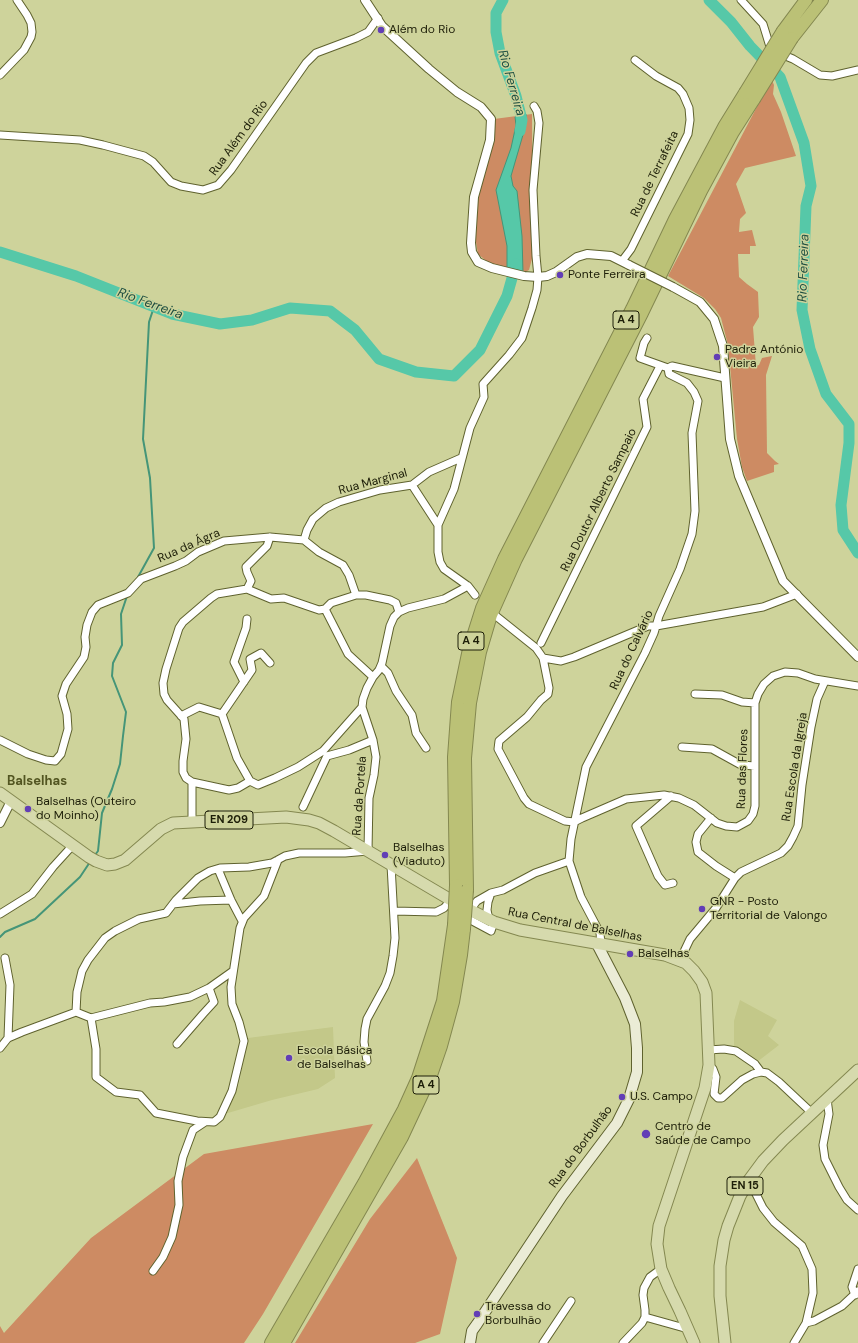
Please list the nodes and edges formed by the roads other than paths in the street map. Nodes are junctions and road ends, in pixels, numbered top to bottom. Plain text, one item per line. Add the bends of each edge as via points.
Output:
1 (17, 0) edge
2 (365, 0) edge
3 (806, 0) edge
4 (822, 0) edge
5 (743, 3) edge
6 (378, 18) junction
7 (788, 35) junction
8 (635, 60) dead end
9 (858, 70) edge
10 (0, 75) edge
11 (749, 96) junction
12 (534, 106) dead end
13 (0, 135) edge
14 (625, 263) junction
15 (538, 277) junction
16 (647, 338) dead end
17 (660, 366) junction
18 (668, 368) junction
19 (725, 378) junction
20 (461, 458) junction
21 (412, 485) junction
22 (438, 525) junction
23 (270, 537) junction
24 (304, 540) junction
25 (468, 586) junction
26 (247, 589) junction
27 (797, 594) junction
28 (356, 595) junction
29 (476, 595) dead end
30 (326, 609) junction
31 (399, 612) junction
32 (496, 616) dead end
33 (247, 619) dead end
34 (656, 626) junction
35 (541, 643) dead end
36 (858, 657) edge
37 (543, 658) junction
38 (270, 663) dead end
39 (381, 666) junction
40 (373, 677) junction
41 (825, 681) junction
42 (244, 682) junction
43 (858, 686) edge
44 (695, 694) dead end
45 (755, 703) junction
46 (362, 707) junction
47 (222, 714) junction
48 (181, 716) junction
49 (0, 740) edge
50 (373, 740) junction
51 (682, 747) dead end
52 (426, 748) dead end
53 (325, 753) junction
54 (755, 766) junction
55 (250, 781) junction
56 (192, 782) junction
57 (0, 793) edge
58 (671, 796) junction
59 (11, 801) junction
60 (303, 807) dead end
61 (711, 818) junction
62 (192, 822) junction
63 (574, 822) junction
64 (0, 823) edge
65 (73, 845) junction
66 (368, 851) junction
67 (278, 860) junction
68 (569, 861) junction
69 (391, 865) junction
70 (218, 869) junction
71 (735, 878) junction
72 (673, 884) dead end
73 (492, 893) junction
74 (231, 900) junction
75 (448, 903) junction
76 (173, 904) junction
77 (394, 911) junction
78 (472, 911) junction
79 (0, 914) edge
80 (242, 922) junction
81 (491, 925) junction
82 (459, 927) junction
83 (606, 945) junction
84 (5, 958) dead end
85 (680, 960) junction
86 (609, 963) junction
87 (233, 970) junction
88 (209, 988) junction
89 (76, 1012) junction
90 (91, 1018) junction
91 (8, 1038) junction
92 (178, 1044) dead end
93 (0, 1048) edge
94 (708, 1050) junction
95 (367, 1061) dead end
96 (709, 1065) junction
97 (858, 1070) edge
98 (762, 1072) junction
99 (827, 1099) junction
100 (812, 1113) junction
101 (205, 1122) junction
102 (749, 1180) junction
103 (858, 1210) edge
104 (858, 1268) edge
105 (661, 1269) junction
106 (153, 1271) dead end
107 (856, 1293) edge
108 (571, 1301) dead end
109 (644, 1318) junction
110 (806, 1323) junction
111 (476, 1324) junction
112 (688, 1329) junction
113 (271, 1343) edge
114 (284, 1343) edge
115 (470, 1343) edge
116 (476, 1343) edge
117 (543, 1343) edge
118 (623, 1343) edge
119 (694, 1343) edge
120 (725, 1343) edge
121 (794, 1343) edge

1 - 10 street via 27,15 31,37 24,50
2 - 6 street
3 - 7 highway, A 4
4 - 7 highway, A 4
5 - 9 street via 763,24 771,50 820,75 832,76
6 - 13 street, Rua Além do Rio via 368,32 316,53 306,63 218,186 203,190 181,186 171,182 144,156 103,145 80,140
6 - 15 street via 382,26 429,70 457,92 482,107 492,119 490,140 474,197 472,252 478,262 492,268
7 - 11 highway, A 4, bridge
8 - 14 street, Rua de Terrafeita via 678,88 689,108 690,120 688,134
11 - 82 highway, A 4, bridge via 734,132 516,559 491,615 480,652 468,716 465,758 467,890
11 - 82 highway, A 4, bridge via 724,127 675,219 632,309 504,559 482,608 469,650 458,702 454,757
12 - 15 street via 538,123 534,190
14 - 15 street via 611,256 588,254 577,257 556,272
14 - 19 street, bridge via 700,302 714,319 723,346
15 - 20 street via 537,290 522,338 482,384 484,397 470,428
16 - 17 street, Rua do Calvário via 640,358
17 - 18 street, Rua do Calvário
17 - 35 street, Rua Doutor Alberto Sampaio via 643,399 647,427
18 - 19 street, Rua do Calvário via 672,366
18 - 34 street, Rua do Calvário via 669,374 687,383 698,401 692,433 695,511 692,534
19 - 27 street via 730,440 739,476 783,581
20 - 21 street, Rua Marginal via 429,472
20 - 22 street via 454,489
21 - 22 street
21 - 24 street, Rua Marginal via 380,490 326,508 313,519
22 - 25 street via 440,562 444,569
23 - 24 street, Rua da Ágra
23 - 26 street via 267,546 246,567 251,581
23 - 49 street, Rua da Ágra via 224,541 198,552 186,561 141,579 128,593 98,605 87,625 84,657 66,684 62,696 68,729 61,754 55,761 34,756
24 - 28 street via 319,552 343,565
25 - 29 street
25 - 31 street via 444,599
26 - 30 street via 271,599 284,598 319,610
26 - 48 street via 217,594 179,628 163,683 167,700
27 - 34 street via 763,607
27 - 36 street
28 - 30 street via 331,603
28 - 31 street via 390,600 396,603
30 - 40 street via 348,654
31 - 39 street via 390,626
32 - 37 street via 536,648
33 - 42 street via 234,662
34 - 37 street via 648,626 561,661
34 - 63 street, Rua do Calvário via 586,767
37 - 63 street via 548,694 527,717 499,741 498,749 529,804 564,821
38 - 42 street via 261,653 250,659 252,670
39 - 40 street
39 - 52 street via 388,673 412,715 416,733
40 - 46 street
41 - 43 street
41 - 45 street, Rua das Flores via 798,672 773,676 764,684
41 - 71 street, Rua Escola da Igreja via 817,698 811,727 798,826 793,837 781,853 741,872
42 - 47 street
44 - 45 street via 722,695 742,702
45 - 54 street, Rua das Flores
46 - 50 street, Rua da Portela
46 - 53 street
47 - 48 street via 198,707
47 - 55 street via 237,758
48 - 56 street via 184,719 186,739 183,772
50 - 53 street via 349,750
50 - 66 street, Rua da Portela via 376,757 369,798
51 - 54 street via 712,749 741,765
53 - 55 street via 264,783 258,785
53 - 60 street
54 - 61 street, Rua das Flores via 755,806 748,821 738,827 717,823
55 - 56 street via 229,790
56 - 62 street
57 - 59 main road, Rua Central de Balselhas / EN 209
58 - 61 street, Rua das Flores via 694,805
58 - 63 street via 626,799
58 - 72 street via 636,826 658,876 665,885
59 - 64 street
59 - 65 main road, Rua Central de Balselhas / EN 209
61 - 71 street via 698,834 698,852
62 - 65 main road, Rua Central de Balselhas / EN 209 via 174,823 161,829 125,860 115,864 93,859
62 - 66 main road, Rua Central de Balselhas / EN 209 via 299,818 319,823
63 - 68 street, Rua do Calvário
65 - 79 street via 32,894
66 - 67 street via 299,853
66 - 69 main road, Rua Central de Balselhas / EN 209
67 - 70 street via 258,866
67 - 80 street via 264,896
68 - 73 street
68 - 83 street, Rua do Calvário via 581,897
69 - 75 main road, Rua Central de Balselhas / EN 209
69 - 77 street
70 - 74 street
70 - 76 street via 198,878
71 - 85 street, Rua Escola da Igreja via 716,908 690,939
73 - 78 street via 476,902
73 - 81 street via 487,910
74 - 76 street
74 - 80 street
75 - 77 street via 436,912
75 - 78 main road, Rua Central de Balselhas / EN 209
75 - 81 street
76 - 89 street via 166,913 139,919 105,938 82,971
77 - 95 street via 390,973 367,1019 365,1029
78 - 81 main road, Rua Central de Balselhas / EN 209
80 - 87 street
81 - 83 main road, Rua Central de Balselhas / EN 209
82 - 113 highway, A 4 via 443,1001 418,1078 404,1109
82 - 114 highway, A 4 via 461,955 453,1002 428,1081 402,1137
83 - 85 main road, Rua Central de Balselhas / EN 209
83 - 86 main road, Rua do Borbulhão
83 - 86 main road via 612,952
84 - 91 street via 10,985
85 - 94 main road, Rua Central de Balselhas / EN 209 via 694,970 706,993
86 - 111 main road, Rua do Borbulhão via 635,1024 637,1072 629,1099 617,1123 562,1196
87 - 88 street
87 - 101 street via 232,1004 244,1041 232,1091 220,1117 214,1122
88 - 90 street via 190,997 150,1003
88 - 92 street via 214,1002
89 - 90 street
89 - 91 street
90 - 101 street via 96,1049 96,1076 116,1092 140,1096 156,1113
91 - 93 street
94 - 96 main road, Rua Central de Balselhas / EN 209
94 - 98 street via 736,1051
96 - 98 street via 716,1077 714,1094 718,1098 722,1098 742,1080
96 - 105 main road, Rua Central de Balselhas / EN 209 via 705,1088 660,1226 657,1244
97 - 99 main road, EN 15
98 - 100 street via 779,1082
99 - 100 main road, EN 15
99 - 103 street via 829,1114 823,1145 825,1159 847,1200
100 - 102 main road, EN 15 via 763,1162
101 - 106 street via 193,1130 183,1157 178,1181 179,1205 172,1237
102 - 110 street via 763,1208 774,1222 802,1246 812,1269 813,1293
102 - 120 main road, EN 15 via 737,1201 728,1226 720,1266
104 - 107 street via 852,1287
105 - 109 street via 650,1277 644,1288
105 - 112 main road, Rua Central de Balselhas / EN 209
107 - 110 street via 842,1306
108 - 117 street
109 - 112 street
109 - 118 street
110 - 121 street
111 - 115 main road, Rua do Borbulhão
111 - 116 main road
112 - 119 main road, Rua Central de Balselhas / EN 209

